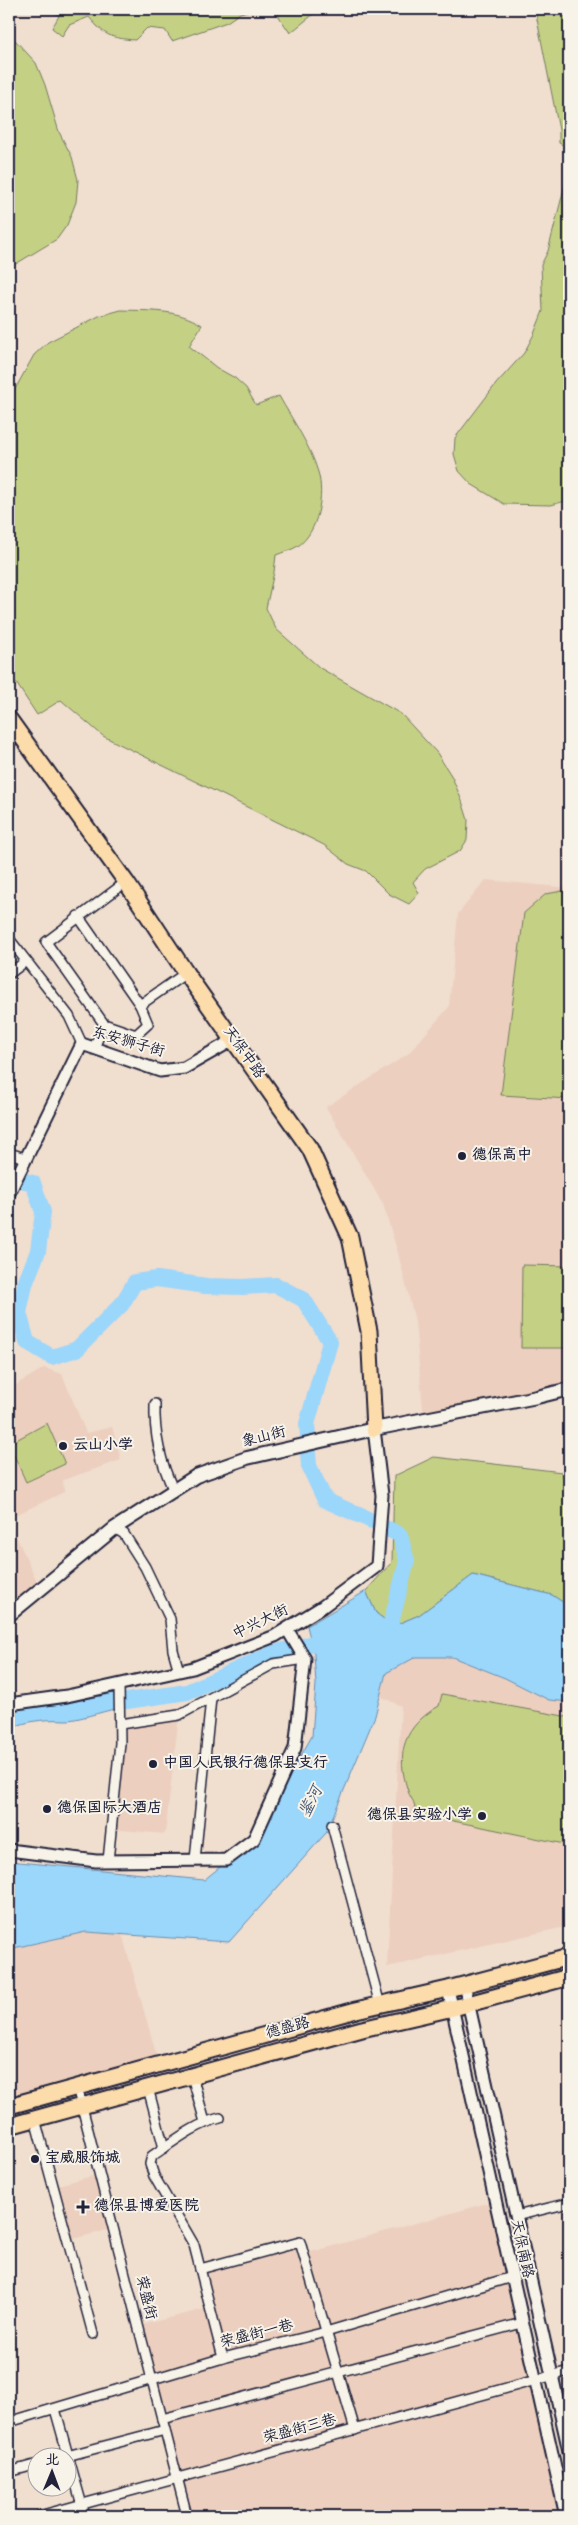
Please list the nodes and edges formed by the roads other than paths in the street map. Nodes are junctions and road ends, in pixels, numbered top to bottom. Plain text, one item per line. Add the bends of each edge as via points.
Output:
1 (9, 719) edge
2 (126, 882) junction
3 (78, 916) junction
4 (10, 940) dead end
5 (26, 961) junction
6 (186, 973) junction
7 (9, 974) edge
8 (140, 1005) junction
9 (104, 1024) junction
10 (233, 1040) junction
11 (82, 1044) junction
12 (94, 1048) junction
13 (9, 1153) edge
14 (25, 1158) junction
15 (9, 1193) edge
16 (569, 1388) edge
17 (155, 1404) dead end
18 (374, 1428) junction
19 (174, 1491) junction
20 (115, 1528) junction
21 (9, 1615) edge
22 (287, 1629) junction
23 (305, 1659) junction
24 (179, 1671) junction
25 (119, 1685) junction
26 (211, 1698) junction
27 (9, 1704) edge
28 (120, 1724) junction
29 (332, 1826) dead end
30 (9, 1850) edge
31 (194, 1860) junction
32 (108, 1861) junction
33 (569, 1957) edge
34 (569, 1977) edge
35 (464, 1984) junction
36 (448, 1989) junction
37 (469, 2003) junction
38 (380, 2005) junction
39 (453, 2008) junction
40 (192, 2076) junction
41 (77, 2087) junction
42 (148, 2088) junction
43 (9, 2106) edge
44 (82, 2106) junction
45 (220, 2118) dead end
46 (35, 2119) junction
47 (205, 2122) junction
48 (9, 2126) edge
49 (164, 2148) junction
50 (569, 2204) edge
51 (516, 2216) junction
52 (200, 2269) junction
53 (512, 2277) junction
54 (522, 2323) junction
55 (326, 2332) junction
56 (92, 2334) dead end
57 (223, 2358) junction
58 (569, 2371) edge
59 (338, 2372) junction
60 (552, 2376) junction
61 (535, 2380) junction
62 (152, 2381) junction
63 (55, 2408) junction
64 (162, 2419) junction
65 (9, 2422) edge
66 (165, 2430) junction
67 (355, 2430) junction
68 (64, 2448) edge
69 (569, 2451) edge
70 (78, 2454) edge
71 (28, 2467) edge
72 (9, 2472) edge
73 (177, 2478) junction
74 (78, 2493) edge
75 (82, 2505) junction
76 (39, 2516) edge
77 (85, 2516) edge
78 (187, 2516) edge
79 (566, 2516) edge

1 - 2 main road, 天保中路
2 - 3 street
2 - 6 main road, 天保中路
3 - 8 street
3 - 9 street via 46,942
4 - 5 street
5 - 7 street
5 - 11 street via 69,1016
6 - 8 street
6 - 10 main road, 天保中路
8 - 9 street via 148,1024 136,1035
9 - 12 street
10 - 12 street, 东安狮子街 via 184,1068 160,1071
10 - 18 main road, 天保中路 via 310,1149 350,1237 369,1331
11 - 12 street, 东安狮子街
11 - 14 street, 东安狮子街
13 - 14 street
14 - 15 street, 东安狮子街
16 - 18 main road, 象山街
17 - 19 street via 154,1428
18 - 19 main road, 象山街 via 247,1458 196,1476
18 - 22 street, 中兴大街 via 382,1495 377,1566
19 - 20 main road, 象山街
20 - 21 main road, 象山街
20 - 24 street via 124,1534 140,1559 170,1619 172,1650
22 - 23 street
22 - 24 street, 中兴大街 via 194,1668
23 - 26 street via 273,1664
23 - 31 street via 295,1748 254,1839 226,1860
24 - 25 street, 中兴大街
25 - 27 street, 中兴大街
25 - 28 street
26 - 28 street via 179,1715
26 - 31 street
28 - 32 street
29 - 38 street
30 - 32 street
31 - 32 street
33 - 35 main road, 德盛路
34 - 37 main road
35 - 36 main road, 德盛路
35 - 37 street, 天保南路
36 - 38 main road, 德盛路
36 - 39 street, 天保南路
37 - 39 main road
37 - 51 street, 天保南路
38 - 41 main road, 德盛路
39 - 40 main road via 362,2029
39 - 53 street, 天保南路
40 - 42 main road
40 - 47 street
41 - 43 main road, 德盛路
41 - 44 street, 荣盛街
42 - 44 main road
42 - 49 street
44 - 46 main road
44 - 62 street, 荣盛街
45 - 47 street
46 - 48 main road
46 - 56 street
47 - 49 street
49 - 52 street via 152,2156 150,2164 194,2245
50 - 51 street
51 - 60 street, 天保南路
52 - 55 street via 300,2242
52 - 57 street
53 - 54 street, 天保南路
53 - 55 street, 荣盛街一巷
54 - 59 street
54 - 61 street, 天保南路
55 - 57 street, 荣盛街一巷
55 - 59 street
57 - 62 street, 荣盛街一巷
58 - 60 street, 荣盛街三巷
59 - 64 street
59 - 67 street
60 - 61 street, 荣盛街三巷
60 - 69 street, 天保南路
61 - 67 street, 荣盛街三巷
61 - 79 street, 天保南路
62 - 63 street, 荣盛街一巷
62 - 64 street, 荣盛街
63 - 65 street, 荣盛街一巷
63 - 68 street
64 - 66 street, 荣盛街
66 - 70 street
66 - 73 street, 荣盛街
67 - 73 street, 荣盛街三巷
71 - 72 street
73 - 75 street, 荣盛街三巷
73 - 78 street, 荣盛街
74 - 75 street
75 - 76 street, 荣盛街三巷
75 - 77 street

